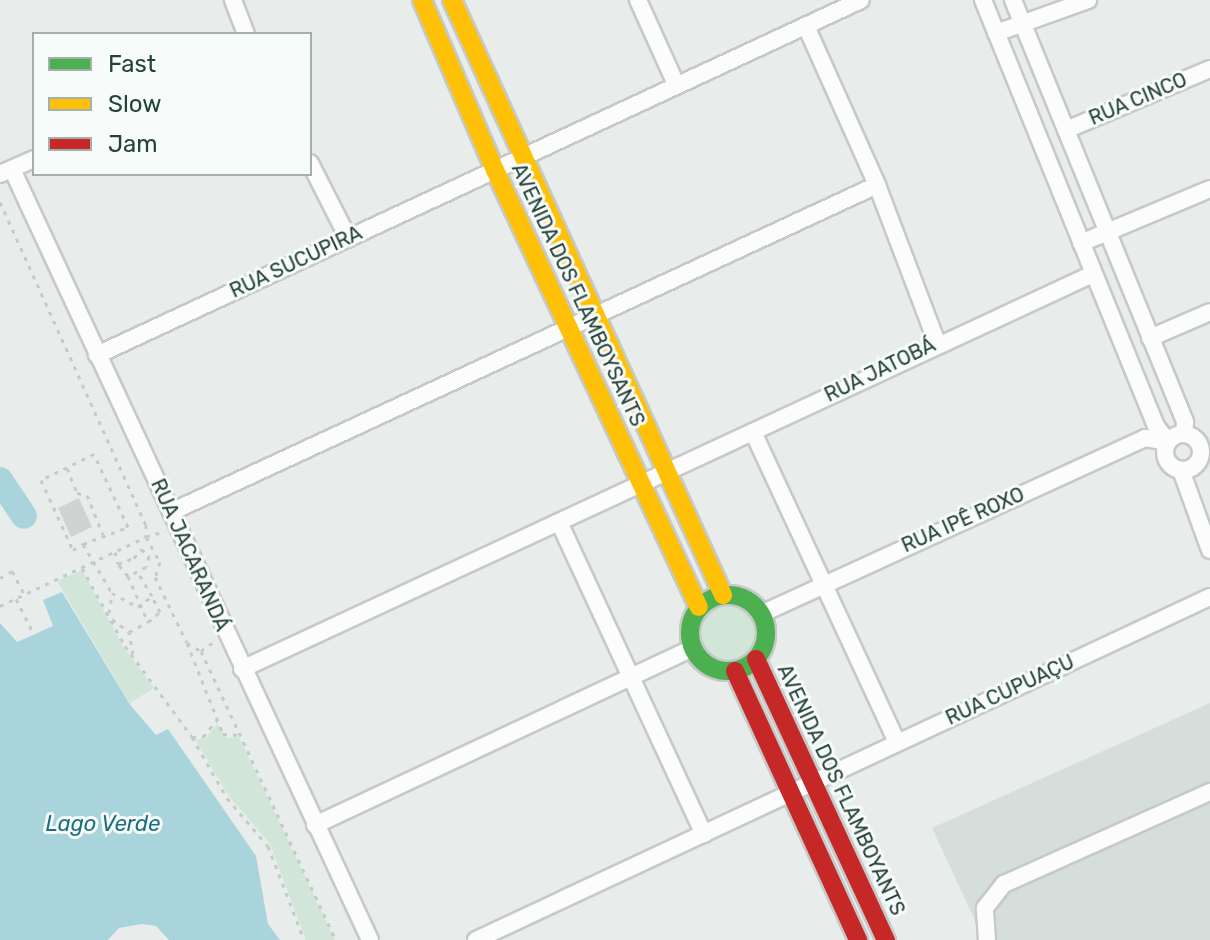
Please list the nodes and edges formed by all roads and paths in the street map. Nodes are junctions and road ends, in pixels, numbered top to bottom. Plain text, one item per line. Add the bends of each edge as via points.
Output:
1 (233, 0) edge
2 (422, 0) edge
3 (452, 0) edge
4 (638, 0) edge
5 (861, 0) edge
6 (983, 0) edge
7 (1013, 0) edge
8 (1088, 0) edge
9 (806, 26) junction
10 (1023, 26) junction
11 (245, 32) edge
12 (996, 33) junction
13 (1210, 69) edge
14 (676, 84) junction
15 (1066, 130) junction
16 (521, 157) junction
17 (32, 160) edge
18 (312, 167) edge
19 (495, 170) junction
20 (6, 171) edge
21 (877, 185) junction
22 (1210, 189) edge
23 (0, 202) edge
24 (1109, 235) junction
25 (348, 238) junction
26 (1081, 243) junction
27 (1093, 274) junction
28 (1210, 312) edge
29 (592, 314) junction
30 (570, 327) junction
31 (1150, 338) junction
32 (937, 343) junction
33 (97, 355) junction
34 (1210, 431) edge
35 (753, 432) junction
36 (1187, 435) junction
37 (1168, 442) junction
38 (1204, 461) edge
39 (67, 468) junction
40 (1181, 470) junction
41 (669, 472) junction
42 (642, 484) junction
43 (174, 519) junction
44 (559, 522) junction
45 (103, 536) junction
46 (146, 537) junction
47 (83, 544) junction
48 (1210, 550) edge
49 (115, 552) junction
50 (95, 562) junction
51 (118, 564) junction
52 (82, 568) junction
53 (137, 571) junction
54 (128, 576) junction
55 (0, 578) edge
56 (823, 584) junction
57 (112, 593) junction
58 (24, 594) junction
59 (723, 595) junction
60 (152, 596) junction
61 (1210, 597) edge
62 (16, 599) junction
63 (0, 606) edge
64 (138, 607) junction
65 (699, 607) junction
66 (761, 614) junction
67 (108, 616) junction
68 (148, 622) junction
69 (31, 629) dead end
70 (129, 632) junction
71 (187, 643) junction
72 (692, 648) junction
73 (134, 658) junction
74 (756, 659) junction
75 (242, 669) junction
76 (735, 671) junction
77 (631, 677) junction
78 (217, 719) junction
79 (240, 735) junction
80 (192, 737) junction
81 (897, 742) junction
82 (812, 784) junction
83 (1210, 792) edge
84 (789, 795) junction
85 (315, 825) junction
86 (704, 834) junction
87 (880, 938) edge
88 (304, 940) edge
89 (336, 940) edge
90 (370, 940) edge
91 (476, 940) edge
92 (858, 940) edge
93 (987, 940) edge

1 - 11 street
2 - 19 street, AVENIDA DOS FLAMBOYSANTS
3 - 16 street, AVENIDA DOS FLAMBOYSANTS
4 - 14 street
5 - 9 street, RUA SUCUPIRA
6 - 12 street
7 - 10 street
8 - 10 street
9 - 14 street, RUA SUCUPIRA
9 - 21 street
10 - 12 street
10 - 15 street
12 - 26 street
13 - 15 street, RUA CINCO
14 - 16 street, RUA SUCUPIRA
15 - 24 street
16 - 19 street, RUA SUCUPIRA
16 - 29 street, AVENIDA DOS FLAMBOYSANTS
17 - 20 street
18 - 25 street
19 - 25 street, RUA SUCUPIRA
19 - 30 street, AVENIDA DOS FLAMBOYSANTS
20 - 33 street, RUA JACARANDÁ
21 - 29 street
21 - 32 street
22 - 24 street
23 - 46 path via 146,525
24 - 26 street
24 - 31 street
25 - 33 street, RUA SUCUPIRA
26 - 27 street
27 - 32 street, RUA JATOBÁ
27 - 37 street
28 - 31 street
29 - 30 street
29 - 41 street, AVENIDA DOS FLAMBOYSANTS
30 - 42 street, AVENIDA DOS FLAMBOYSANTS
30 - 43 street
31 - 36 street
32 - 35 street, RUA JATOBÁ
33 - 43 street, RUA JACARANDÁ
34 - 36 street
35 - 41 street, RUA JATOBÁ
35 - 56 street
36 - 37 street
36 - 38 street
37 - 40 street via 1166,460
37 - 56 street, RUA IPÊ ROXO via 1145,438
38 - 40 street
39 - 45 path via 77,493 87,495
39 - 45 path via 94,454 128,527
39 - 47 path via 41,480 73,550
40 - 48 street
41 - 42 street, RUA JATOBÁ
41 - 59 street, AVENIDA DOS FLAMBOYSANTS
42 - 44 street
42 - 65 street, AVENIDA DOS FLAMBOYSANTS
43 - 46 path
43 - 75 street, RUA JACARANDÁ
44 - 75 street
44 - 77 street
45 - 47 path
46 - 49 path
46 - 71 path via 160,562 155,577
47 - 50 path
49 - 50 path
49 - 51 path
50 - 52 path
50 - 57 path
51 - 53 path via 141,549 149,556 146,567
51 - 54 path
52 - 58 path
52 - 67 path
53 - 54 path
53 - 60 path
54 - 64 path
55 - 58 path via 12,571
56 - 66 street, RUA IPÊ ROXO
56 - 81 street
57 - 64 path
57 - 67 path
58 - 62 path
59 - 65 street
59 - 66 street via 738,596
60 - 64 path
60 - 68 path via 160,612
61 - 81 street, RUA CUPUAÇU
62 - 63 path
62 - 69 path
64 - 68 path
65 - 72 street via 689,634
66 - 74 street via 766,637
67 - 70 path
67 - 73 path
68 - 70 path
70 - 73 path
71 - 78 path
71 - 79 path via 201,651
72 - 76 street via 710,667
72 - 77 street
73 - 80 path
74 - 76 street
74 - 82 street, AVENIDA DOS FLAMBOYANTS
75 - 85 street, RUA JACARANDÁ
76 - 84 street
77 - 85 street
77 - 86 street
78 - 79 path via 223,734
78 - 80 path via 208,734
79 - 89 path
80 - 88 path via 227,798 268,846
81 - 82 street, RUA CUPUAÇU
82 - 84 street, RUA CUPUAÇU
82 - 87 street, AVENIDA DOS FLAMBOYANTS
83 - 93 street via 1004,884 985,908
84 - 86 street
84 - 92 street
85 - 90 street, RUA JACARANDÁ
86 - 91 street

